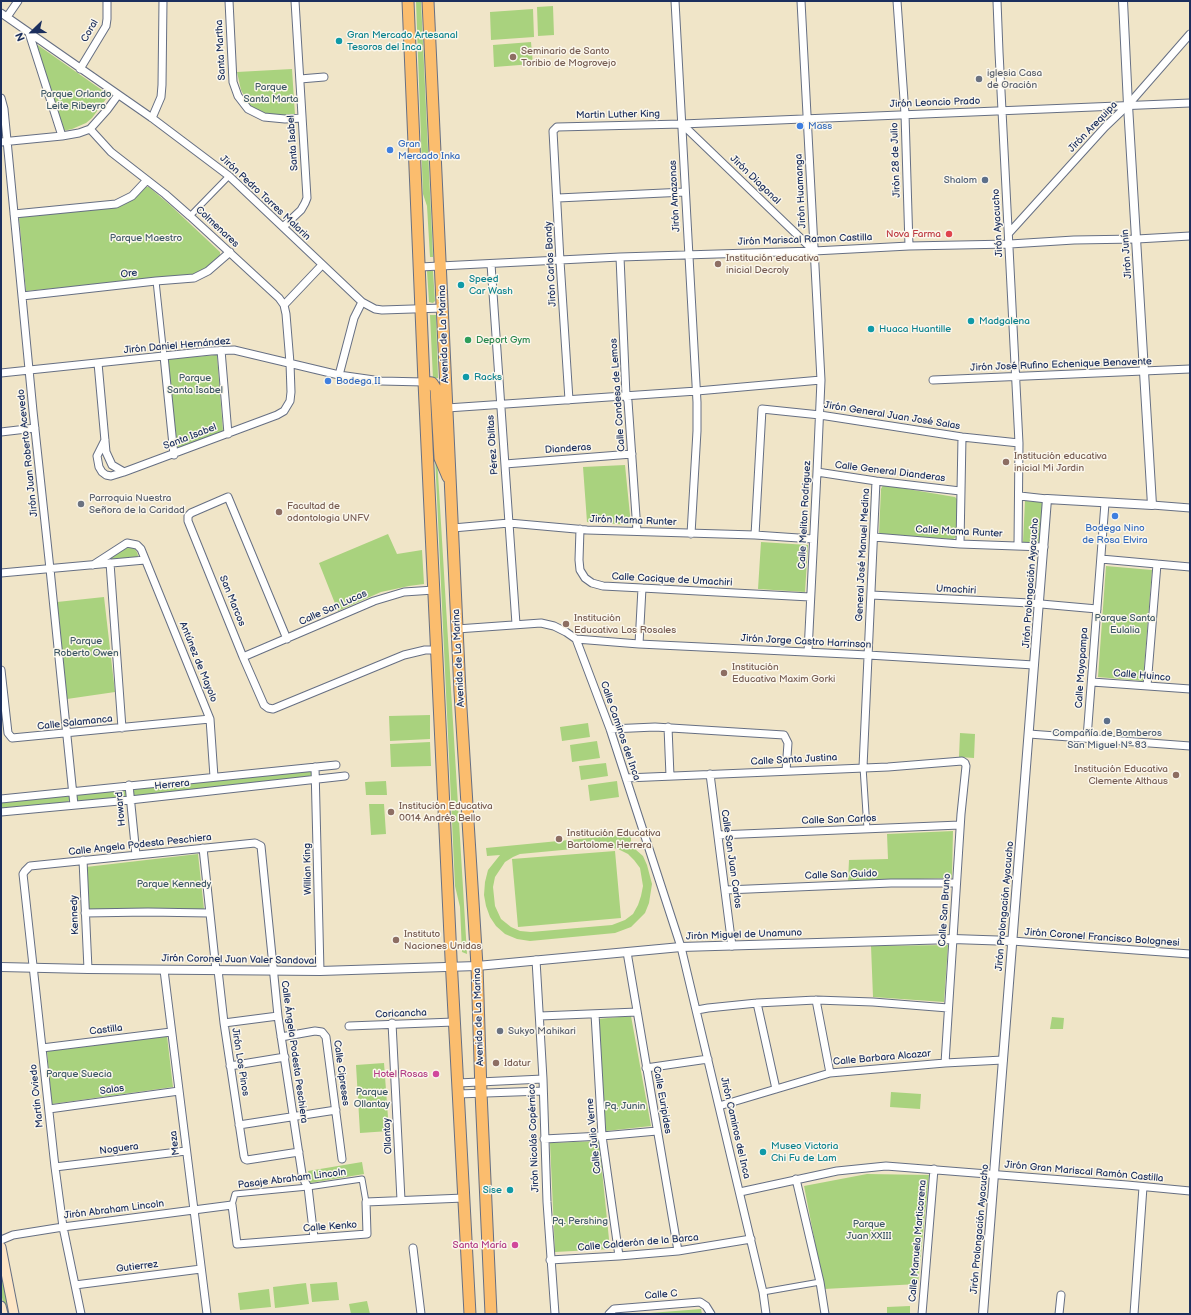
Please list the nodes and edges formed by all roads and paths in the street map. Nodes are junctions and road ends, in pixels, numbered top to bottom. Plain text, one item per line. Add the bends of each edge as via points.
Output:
1 (18, 1) edge
2 (107, 1) edge
3 (163, 1) edge
4 (229, 1) edge
5 (295, 1) edge
6 (408, 1) edge
7 (428, 1) edge
8 (675, 1) edge
9 (801, 1) edge
10 (897, 1) edge
11 (997, 1) edge
12 (1123, 1) edge
13 (4, 15) edge
14 (28, 33) junction
15 (1190, 34) edge
16 (80, 69) junction
17 (324, 77) dead end
18 (300, 79) junction
19 (118, 94) junction
20 (1, 98) edge
21 (1190, 102) edge
22 (1128, 105) junction
23 (1003, 111) junction
24 (904, 114) junction
25 (152, 118) junction
26 (302, 118) junction
27 (808, 118) junction
28 (682, 124) junction
29 (555, 128) joint
30 (90, 129) junction
31 (62, 136) junction
32 (4, 142) edge
33 (229, 176) junction
34 (147, 180) junction
35 (685, 192) junction
36 (558, 198) junction
37 (14, 214) junction
38 (190, 216) junction
39 (283, 227) junction
40 (1009, 233) junction
41 (1190, 236) edge
42 (1137, 239) junction
43 (1010, 244) junction
44 (909, 246) junction
45 (814, 251) junction
46 (230, 252) junction
47 (689, 254) junction
48 (620, 257) junction
49 (560, 261) junction
50 (491, 264) junction
51 (322, 265) junction
52 (441, 266) junction
53 (420, 267) junction
54 (156, 281) junction
55 (22, 296) junction
56 (362, 302) junction
57 (284, 305) junction
58 (443, 308) junction
59 (422, 309) junction
60 (221, 350) junction
61 (164, 356) junction
62 (98, 363) junction
63 (290, 363) junction
64 (1190, 369) edge
65 (29, 371) junction
66 (1145, 372) junction
67 (1, 373) edge
68 (339, 375) junction
69 (1016, 376) junction
70 (820, 380) junction
71 (933, 380) dead end
72 (424, 382) junction
73 (697, 391) junction
74 (626, 396) junction
75 (569, 400) junction
76 (500, 404) junction
77 (447, 408) junction
78 (820, 415) junction
79 (35, 428) junction
80 (1, 432) edge
81 (228, 434) junction
82 (962, 437) junction
83 (105, 440) junction
84 (1019, 443) junction
85 (632, 454) junction
86 (174, 455) junction
87 (505, 464) junction
88 (124, 472) junction
89 (817, 472) junction
90 (876, 481) junction
91 (451, 485) junction
92 (960, 491) junction
93 (1020, 496) junction
94 (1047, 499) junction
95 (1105, 502) junction
96 (1152, 505) junction
97 (1190, 508) edge
98 (509, 523) junction
99 (453, 528) junction
100 (580, 529) junction
101 (637, 531) junction
102 (691, 534) junction
103 (755, 535) junction
104 (874, 537) junction
105 (813, 539) junction
106 (960, 544) junction
107 (1018, 545) junction
108 (1044, 547) junction
109 (1101, 559) junction
110 (145, 560) junction
111 (110, 563) junction
112 (1157, 564) junction
113 (93, 565) junction
114 (1190, 567) edge
115 (50, 569) junction
116 (1, 573) edge
117 (642, 588) junction
118 (434, 590) junction
119 (871, 595) junction
120 (810, 597) junction
121 (1039, 604) junction
122 (1097, 609) junction
123 (516, 624) junction
124 (457, 629) junction
125 (287, 639) junction
126 (576, 639) junction
127 (639, 644) junction
128 (437, 650) junction
129 (808, 652) junction
130 (868, 655) junction
131 (243, 657) junction
132 (1034, 665) junction
133 (1, 670) edge
134 (1092, 682) junction
135 (1147, 686) junction
136 (1190, 689) edge
137 (210, 719) junction
138 (668, 727) junction
139 (122, 728) junction
140 (610, 728) junction
141 (67, 734) junction
142 (1029, 734) junction
143 (1087, 738) junction
144 (1190, 746) edge
145 (962, 761) joint
146 (336, 764) dead end
147 (316, 767) junction
148 (863, 767) junction
149 (786, 771) junction
150 (710, 774) junction
151 (345, 776) dead end
152 (670, 776) junction
153 (214, 777) junction
154 (626, 778) junction
155 (316, 780) junction
156 (129, 785) junction
157 (73, 791) junction
158 (1, 798) edge
159 (130, 800) junction
160 (74, 805) junction
161 (1, 812) edge
162 (960, 825) junction
163 (867, 829) junction
164 (718, 835) junction
165 (261, 846) joint
166 (203, 848) junction
167 (136, 855) junction
168 (83, 860) junction
169 (24, 874) joint
170 (956, 883) junction
171 (726, 890) junction
172 (85, 913) junction
173 (209, 914) junction
174 (953, 939) junction
175 (1012, 941) junction
176 (732, 946) junction
177 (682, 947) junction
178 (627, 952) junction
179 (1190, 954) edge
180 (536, 960) junction
181 (477, 966) junction
182 (1, 967) edge
183 (451, 967) junction
184 (34, 968) junction
185 (88, 969) junction
186 (164, 970) junction
187 (217, 970) junction
188 (272, 971) junction
189 (320, 971) junction
190 (816, 1000) junction
191 (757, 1003) junction
192 (948, 1008) junction
193 (697, 1010) junction
194 (637, 1012) junction
195 (595, 1014) junction
196 (278, 1016) junction
197 (540, 1016) junction
198 (454, 1022) junction
199 (224, 1023) junction
200 (392, 1023) junction
201 (349, 1026) dead end
202 (171, 1032) junction
203 (281, 1037) junction
204 (42, 1048) junction
205 (285, 1057) junction
206 (708, 1059) junction
207 (1003, 1060) junction
208 (945, 1063) junction
209 (230, 1066) junction
210 (646, 1068) junction
211 (830, 1073) junction
212 (542, 1079) junction
213 (481, 1087) junction
214 (458, 1088) junction
215 (776, 1089) junction
216 (543, 1090) junction
217 (179, 1091) junction
218 (719, 1106) junction
219 (49, 1109) junction
220 (336, 1110) junction
221 (293, 1117) junction
222 (239, 1125) junction
223 (657, 1131) junction
224 (602, 1136) junction
225 (544, 1139) junction
226 (186, 1151) junction
227 (299, 1152) junction
228 (342, 1159) dead end
229 (54, 1167) junction
230 (934, 1169) junction
231 (995, 1174) junction
232 (796, 1179) junction
233 (308, 1187) junction
234 (1143, 1187) junction
235 (1190, 1191) edge
236 (740, 1192) junction
237 (464, 1198) junction
238 (401, 1200) junction
239 (366, 1202) junction
240 (232, 1205) junction
241 (194, 1210) junction
242 (63, 1227) junction
243 (314, 1238) junction
244 (751, 1239) junction
245 (1, 1240) edge
246 (1, 1247) edge
247 (413, 1248) dead end
248 (678, 1251) junction
249 (619, 1256) junction
250 (550, 1260) junction
251 (201, 1269) junction
252 (820, 1282) junction
253 (75, 1285) junction
254 (763, 1292) junction
255 (1061, 1294) dead end
256 (1, 1306) edge
257 (3, 1314) edge
258 (14, 1314) edge
259 (81, 1314) edge
260 (207, 1314) edge
261 (421, 1314) edge
262 (470, 1314) edge
263 (491, 1314) edge
264 (555, 1314) edge
265 (609, 1314) edge
266 (711, 1314) edge
267 (766, 1314) edge
268 (824, 1314) edge
269 (922, 1314) edge
270 (983, 1314) edge
271 (1059, 1314) edge
272 (1134, 1314) edge

1 - 13 street
2 - 16 street, Coral via 106,26
3 - 25 street via 161,97
4 - 26 street, Santa Martha via 233,82 238,96 248,109 264,117
5 - 18 street, Santa Isabel
6 - 53 main road
7 - 52 main road, Avenida de La Marina
8 - 28 street, Jirón Amazonas
9 - 27 street, Jirón Huamanga
10 - 24 street, Jirón 28 de Julio
11 - 23 street, Jirón Ayacucho
12 - 22 street, Jirón Junín
13 - 14 street, Jirón Pedro Torres Malarin
14 - 16 street, Jirón Pedro Torres Malarin
14 - 31 street
15 - 22 street, Jirón Arequipa
16 - 19 street, Jirón Pedro Torres Malarin
17 - 18 street
18 - 26 street, Santa Isabel
19 - 25 street, Jirón Pedro Torres Malarin
19 - 30 street
20 - 32 street, Jirón Juan Roberto Acevedo via 4,109
21 - 22 street, Jirón Leoncio Prado
22 - 23 street, Jirón Leoncio Prado
22 - 40 street, Jirón Arequipa
22 - 42 street, Jirón Junín
23 - 24 street, Jirón Leoncio Prado
23 - 40 street, Jirón Ayacucho
24 - 27 street, Jirón Leoncio Prado
24 - 44 street, Jirón 28 de Julio
25 - 33 street, Jirón Pedro Torres Malarin
26 - 39 street, Santa Isabel via 307,198 301,210
27 - 28 street, Jirón Leoncio Prado
27 - 45 street, Jirón Huamanga
28 - 29 street, Martin Luther King
28 - 35 street, Jirón Amazonas
28 - 45 street, Jirón Diagonal
29 - 36 street, Jirón Carlos Bondy
30 - 31 street
30 - 34 street, Colmenares via 111,152
31 - 32 street
32 - 37 street, Jirón Juan Roberto Acevedo
33 - 38 street
33 - 39 street, Jirón Pedro Torres Malarin
34 - 37 street via 132,196 116,204
34 - 38 street, Colmenares
35 - 36 street
35 - 47 street, Jirón Amazonas
36 - 49 street, Jirón Carlos Bondy
37 - 55 street, Jirón Juan Roberto Acevedo
38 - 46 street, Colmenares
39 - 51 street, Jirón Pedro Torres Malarin
40 - 43 street, Jirón Ayacucho
41 - 42 street, Jirón Mariscal Ramon Castilla
42 - 43 street, Jirón Mariscal Ramon Castilla
42 - 66 street, Jirón Junín
43 - 44 street, Jirón Mariscal Ramon Castilla
43 - 69 street, Jirón Ayacucho
44 - 45 street, Jirón Mariscal Ramon Castilla
45 - 47 street, Jirón Mariscal Ramon Castilla
45 - 70 street, Jirón Huamanga
46 - 54 street, Ore via 201,276
46 - 57 street, Colmenares
47 - 48 street, Jirón Mariscal Ramon Castilla
47 - 73 street, Jirón Amazonas
48 - 49 street, Jirón Mariscal Ramon Castilla
48 - 74 street, Calle Condesa de Lemos
49 - 50 street, Jirón Mariscal Ramon Castilla
49 - 75 street, Jirón Carlos Bondy
50 - 52 street, Jirón Mariscal Ramon Castilla
50 - 76 street, Pérez Oblitas
51 - 56 street, Jirón Pedro Torres Malarin
51 - 57 street
52 - 53 street, Jirón Mariscal Ramon Castilla
52 - 58 main road, Avenida de La Marina
53 - 59 main road
54 - 55 street, Ore
54 - 61 street
55 - 65 street, Jirón Juan Roberto Acevedo
56 - 59 street, Jirón Pedro Torres Malarin via 382,310
56 - 68 street via 354,318
57 - 63 street
58 - 59 street, Jirón Pedro Torres Malarin
58 - 77 main road, Avenida de La Marina
59 - 72 main road
60 - 61 street, Jirón Daniel Hernández
60 - 63 street, Jirón Daniel Hernández via 234,350
60 - 81 street
61 - 62 street, Jirón Daniel Hernández
61 - 86 street
62 - 65 street, Jirón Daniel Hernández
62 - 83 street, Santa Isabel
63 - 68 street, Jirón Daniel Hernández
63 - 81 street, Santa Isabel via 290,401 284,411
64 - 66 street, Jirón José Rufino Echenique Benavente
65 - 67 street, Jirón Daniel Hernández
65 - 79 street, Jirón Juan Roberto Acevedo
66 - 69 street, Jirón José Rufino Echenique Benavente
66 - 96 street, Jirón Junín
68 - 72 street, Jirón Daniel Hernández via 380,381
69 - 71 street, Jirón José Rufino Echenique Benavente
69 - 84 street, Jirón Ayacucho
70 - 73 street
70 - 78 street, Calle Meliton Rodriguez
72 - 91 main road via 432,383 436,389 440,458
72 - 118 main road
73 - 74 street
73 - 102 street, Jirón Amazonas
74 - 75 street
74 - 85 street, Calle Condesa de Lemos
75 - 76 street
76 - 77 street
76 - 87 street, Pérez Oblitas
77 - 91 main road, Avenida de La Marina
78 - 82 street, Jirón General Juan José Salas
78 - 89 street, Calle Meliton Rodriguez
78 - 103 street, Jirón General Juan José Salas via 762,409
79 - 80 street
79 - 115 street, Jirón Juan Roberto Acevedo
81 - 86 street, Santa Isabel
82 - 84 street, Jirón General Juan José Salas
82 - 92 street
83 - 88 street, Santa Isabel via 106,452 112,465
83 - 88 street, Santa Isabel via 97,456 98,467 106,475
84 - 93 street, Jirón Ayacucho
85 - 87 street, Dianderas
85 - 101 street, Calle Condesa de Lemos
86 - 88 street, Santa Isabel
87 - 98 street, Pérez Oblitas
89 - 90 street, Calle General Dianderas
89 - 105 street, Calle Meliton Rodriguez
90 - 92 street, Calle General Dianderas
90 - 104 street, General José Manuel Medina
91 - 99 main road, Avenida de La Marina
92 - 106 street
93 - 94 street
93 - 107 street, Jirón Ayacucho
94 - 95 street
94 - 108 street, Jirón Prolongación Ayacucho
95 - 96 street
95 - 109 street, Calle Moyopampa
96 - 97 street
98 - 99 street, Jirón Mama Runter
98 - 100 street, Jirón Mama Runter
98 - 123 street, Pérez Oblitas
99 - 124 main road, Avenida de La Marina
100 - 101 street, Jirón Mama Runter
100 - 117 street, Calle Cacique de Umachiri via 580,570 585,578 603,586
101 - 102 street, Jirón Mama Runter
102 - 103 street, Jirón Mama Runter
103 - 105 street, Jirón Mama Runter
104 - 106 street, Calle Mama Runter
104 - 119 street, General José Manuel Medina
105 - 120 street, Calle Meliton Rodriguez
106 - 107 street, Calle Mama Runter
107 - 108 street, Calle Mama Runter
108 - 121 street, Jirón Prolongación Ayacucho
109 - 112 street
109 - 122 street, Calle Moyopampa
110 - 111 street, Antúnez de Mayolo
110 - 113 street, Antúnez de Mayolo via 137,545 127,543
110 - 137 street, Antúnez de Mayolo
111 - 113 street, Antúnez de Mayolo
111 - 139 street
112 - 114 street
112 - 135 street
113 - 115 street, Antúnez de Mayolo
115 - 116 street, Antúnez de Mayolo
115 - 141 street, Jirón Juan Roberto Acevedo
117 - 120 street, Calle Cacique de Umachiri
117 - 127 street
118 - 125 street, Calle San Lucas via 374,600
118 - 128 main road
119 - 121 street, Umachiri
119 - 130 street, General José Manuel Medina
120 - 129 street, Calle Meliton Rodriguez
121 - 122 street, Umachiri
121 - 132 street, Jirón Prolongación Ayacucho
122 - 134 street, Calle Moyopampa
123 - 124 street
123 - 126 street via 541,623 554,626
124 - 181 main road, Avenida de La Marina
125 - 131 street, Calle San Lucas
125 - 131 street, San Marcos via 228,497 191,513 188,521
126 - 127 street, Jirón Jorge Castro Harrinson
126 - 140 street, Calle Caminos del Inca
127 - 129 street, Jirón Jorge Castro Harrinson
128 - 131 street, San Marcos via 404,655 273,709 264,705
128 - 183 main road
129 - 130 street, Jirón Jorge Castro Harrinson
130 - 132 street, Jirón Jorge Castro Harrinson
130 - 148 street, General José Manuel Medina
132 - 142 street, Jirón Prolongación Ayacucho
133 - 141 street, Calle Salamanca via 9,736 17,739
134 - 135 street, Calle Huinco
134 - 143 street, Calle Moyopampa
135 - 136 street, Calle Huinco
137 - 139 street, Calle Salamanca
137 - 153 street, Antúnez de Mayolo
138 - 140 street
138 - 149 street via 784,735 788,742
138 - 152 street
139 - 141 street, Calle Salamanca
140 - 154 street, Calle Caminos del Inca
141 - 157 street, Jirón Juan Roberto Acevedo
142 - 143 street
142 - 175 street, Jirón Prolongación Ayacucho
143 - 144 street
145 - 148 street, Calle Santa Justina
145 - 162 street, Calle San Bruno via 966,766
146 - 147 street, Herrera
147 - 153 street, Herrera
147 - 155 street, Willian King
148 - 149 street, Calle Santa Justina
148 - 163 street
149 - 150 street, Calle Santa Justina
150 - 152 street, Calle Santa Justina
150 - 164 street, Calle San Juan Carlos
151 - 155 street, Herrera
152 - 154 street, Calle Santa Justina
153 - 156 street, Herrera
154 - 177 street, Calle Caminos del Inca
155 - 159 street, Herrera
155 - 189 street, Willian King
156 - 157 street, Herrera
156 - 159 street, Howard
157 - 158 street, Herrera
157 - 160 street, Jirón Juan Roberto Acevedo
159 - 160 street, Herrera
159 - 167 street, Howard
160 - 161 street, Herrera
162 - 163 street, Calle San Carlos
162 - 170 street, Calle San Bruno
163 - 164 street, Calle San Carlos
164 - 171 street, Calle San Juan Carlos
165 - 166 street, Calle Angela Podesta Peschiera via 255,843
165 - 188 street, Calle Ángela Podesta Peschiera
166 - 167 street, Calle Angela Podesta Peschiera
166 - 173 street, Jirón Los Pinos
167 - 168 street, Calle Angela Podesta Peschiera
168 - 169 street, Calle Angela Podesta Peschiera via 32,866 26,869
168 - 172 street, Kennedy
169 - 184 street, Martín Oviedo
170 - 171 street, Calle San Guido
170 - 174 street, Calle San Bruno
171 - 176 street, Calle San Juan Carlos
172 - 173 street
172 - 185 street, Kennedy
173 - 187 street, Jirón Los Pinos
174 - 175 street, Jirón Miguel de Unamuno
174 - 176 street, Jirón Miguel de Unamuno
174 - 192 street, Calle San Bruno
175 - 179 street, Jirón Coronel Francisco Bolognesi
175 - 207 street, Jirón Prolongación Ayacucho
176 - 177 street, Jirón Miguel de Unamuno
177 - 178 street, Jirón Miguel de Unamuno
177 - 193 street, Jirón Caminos del Inca
178 - 180 street, Jirón Miguel de Unamuno
178 - 194 street, Calle Euripides
180 - 181 street, Jirón Miguel de Unamuno
180 - 197 street, Jirón Nicolás Copérnico
181 - 183 street, Jirón Coronel Juan Valer Sandoval
181 - 213 main road, Avenida de La Marina
182 - 184 street, Jirón Coronel Juan Valer Sandoval
183 - 189 street, Jirón Coronel Juan Valer Sandoval
183 - 198 main road
184 - 185 street, Jirón Coronel Juan Valer Sandoval
184 - 204 street, Martín Oviedo
185 - 186 street, Jirón Coronel Juan Valer Sandoval
186 - 187 street, Jirón Coronel Juan Valer Sandoval
186 - 202 street, Meza
187 - 188 street, Jirón Coronel Juan Valer Sandoval
187 - 199 street, Jirón Los Pinos
188 - 189 street, Jirón Coronel Juan Valer Sandoval
188 - 196 street, Calle Ángela Podesta Peschiera
190 - 191 street
190 - 192 street
190 - 211 street
191 - 193 street
191 - 215 street
192 - 208 street, Calle San Bruno
193 - 206 street, Jirón Caminos del Inca
194 - 195 street
194 - 210 street, Calle Euripides
195 - 197 street
195 - 224 street, Calle Julio Verne
196 - 199 street
196 - 203 street, Calle Ángela Podesta Peschiera
197 - 212 street, Jirón Nicolás Copérnico
198 - 200 street, Coricancha
198 - 214 main road
199 - 209 street, Jirón Los Pinos
200 - 201 street, Coricancha
200 - 238 street, Ollantay
202 - 204 street, Castilla
202 - 217 street, Meza
203 - 205 street, Calle Ángela Podesta Peschiera
203 - 220 street, Calle Cipreses via 315,1031 326,1036
204 - 219 street, Martín Oviedo
205 - 209 street
205 - 221 street, Calle Ángela Podesta Peschiera
206 - 210 street
206 - 218 street, Jirón Caminos del Inca
207 - 208 street, Calle Barbara Alcazar
207 - 231 street, Jirón Prolongación Ayacucho
208 - 211 street, Calle Barbara Alcazar
209 - 222 street, Jirón Los Pinos
210 - 223 street, Calle Euripides
211 - 215 street, Calle Barbara Alcazar
212 - 213 street
212 - 216 street, Jirón Nicolás Copérnico
213 - 214 street
213 - 214 street
213 - 216 street
213 - 263 main road, Avenida de La Marina
214 - 237 main road
215 - 218 street, Calle Barbara Alcazar
216 - 225 street, Jirón Nicolás Copérnico
217 - 219 street, Salas
217 - 226 street, Meza
218 - 236 street, Jirón Caminos del Inca
219 - 229 street, Martín Oviedo
220 - 221 street
220 - 228 street, Calle Cipreses
221 - 222 street
221 - 227 street, Calle Ángela Podesta Peschiera
222 - 227 street, Jirón Los Pinos via 244,1156 247,1160
223 - 224 street
223 - 248 street, Calle Euripides
224 - 225 street
224 - 249 street, Calle Julio Verne
225 - 250 street, Jirón Nicolás Copérnico
226 - 229 street, Noguera
226 - 241 street, Meza
227 - 233 street, Calle Ángela Podesta Peschiera via 304,1182
229 - 242 street, Martín Oviedo
230 - 231 street, Jirón Gran Mariscal Ramón Castilla
230 - 232 street, Jirón Gran Mariscal Ramón Castilla via 886,1166 837,1170
230 - 269 street, Calle Manuela Marticorena
231 - 234 street, Jirón Gran Mariscal Ramón Castilla
231 - 270 street, Jirón Prolongación Ayacucho
232 - 236 street, Jirón Gran Mariscal Ramón Castilla
232 - 252 street
233 - 239 street, Pasaje Abraham Lincoln via 362,1179
233 - 240 street, Pasaje Abraham Lincoln via 235,1194
233 - 243 street
234 - 235 street, Jirón Gran Mariscal Ramón Castilla
234 - 272 street
236 - 244 street, Jirón Caminos del Inca
237 - 238 street
237 - 262 main road
238 - 239 street
239 - 243 street, Calle Kenko via 367,1234
240 - 241 street, Jirón Abraham Lincoln
240 - 243 street, Calle Kenko via 237,1244
241 - 242 street, Jirón Abraham Lincoln
241 - 251 street, Meza
242 - 245 street, Jirón Abraham Lincoln via 13,1235
242 - 253 street, Martín Oviedo
244 - 248 street, Calle Calderón de la Barca
244 - 254 street, Jirón Caminos del Inca
246 - 258 main road
247 - 261 street
248 - 249 street, Calle Calderón de la Barca
249 - 250 street, Calle Calderón de la Barca
250 - 264 street, Jirón Nicolás Copérnico
251 - 253 street, Gutierrez
251 - 260 street, Meza
252 - 254 street
252 - 268 street
253 - 259 street, Martín Oviedo
254 - 267 street, Jirón Caminos del Inca
255 - 271 street
256 - 257 main road
265 - 266 street, Calle C via 614,1309 700,1302

